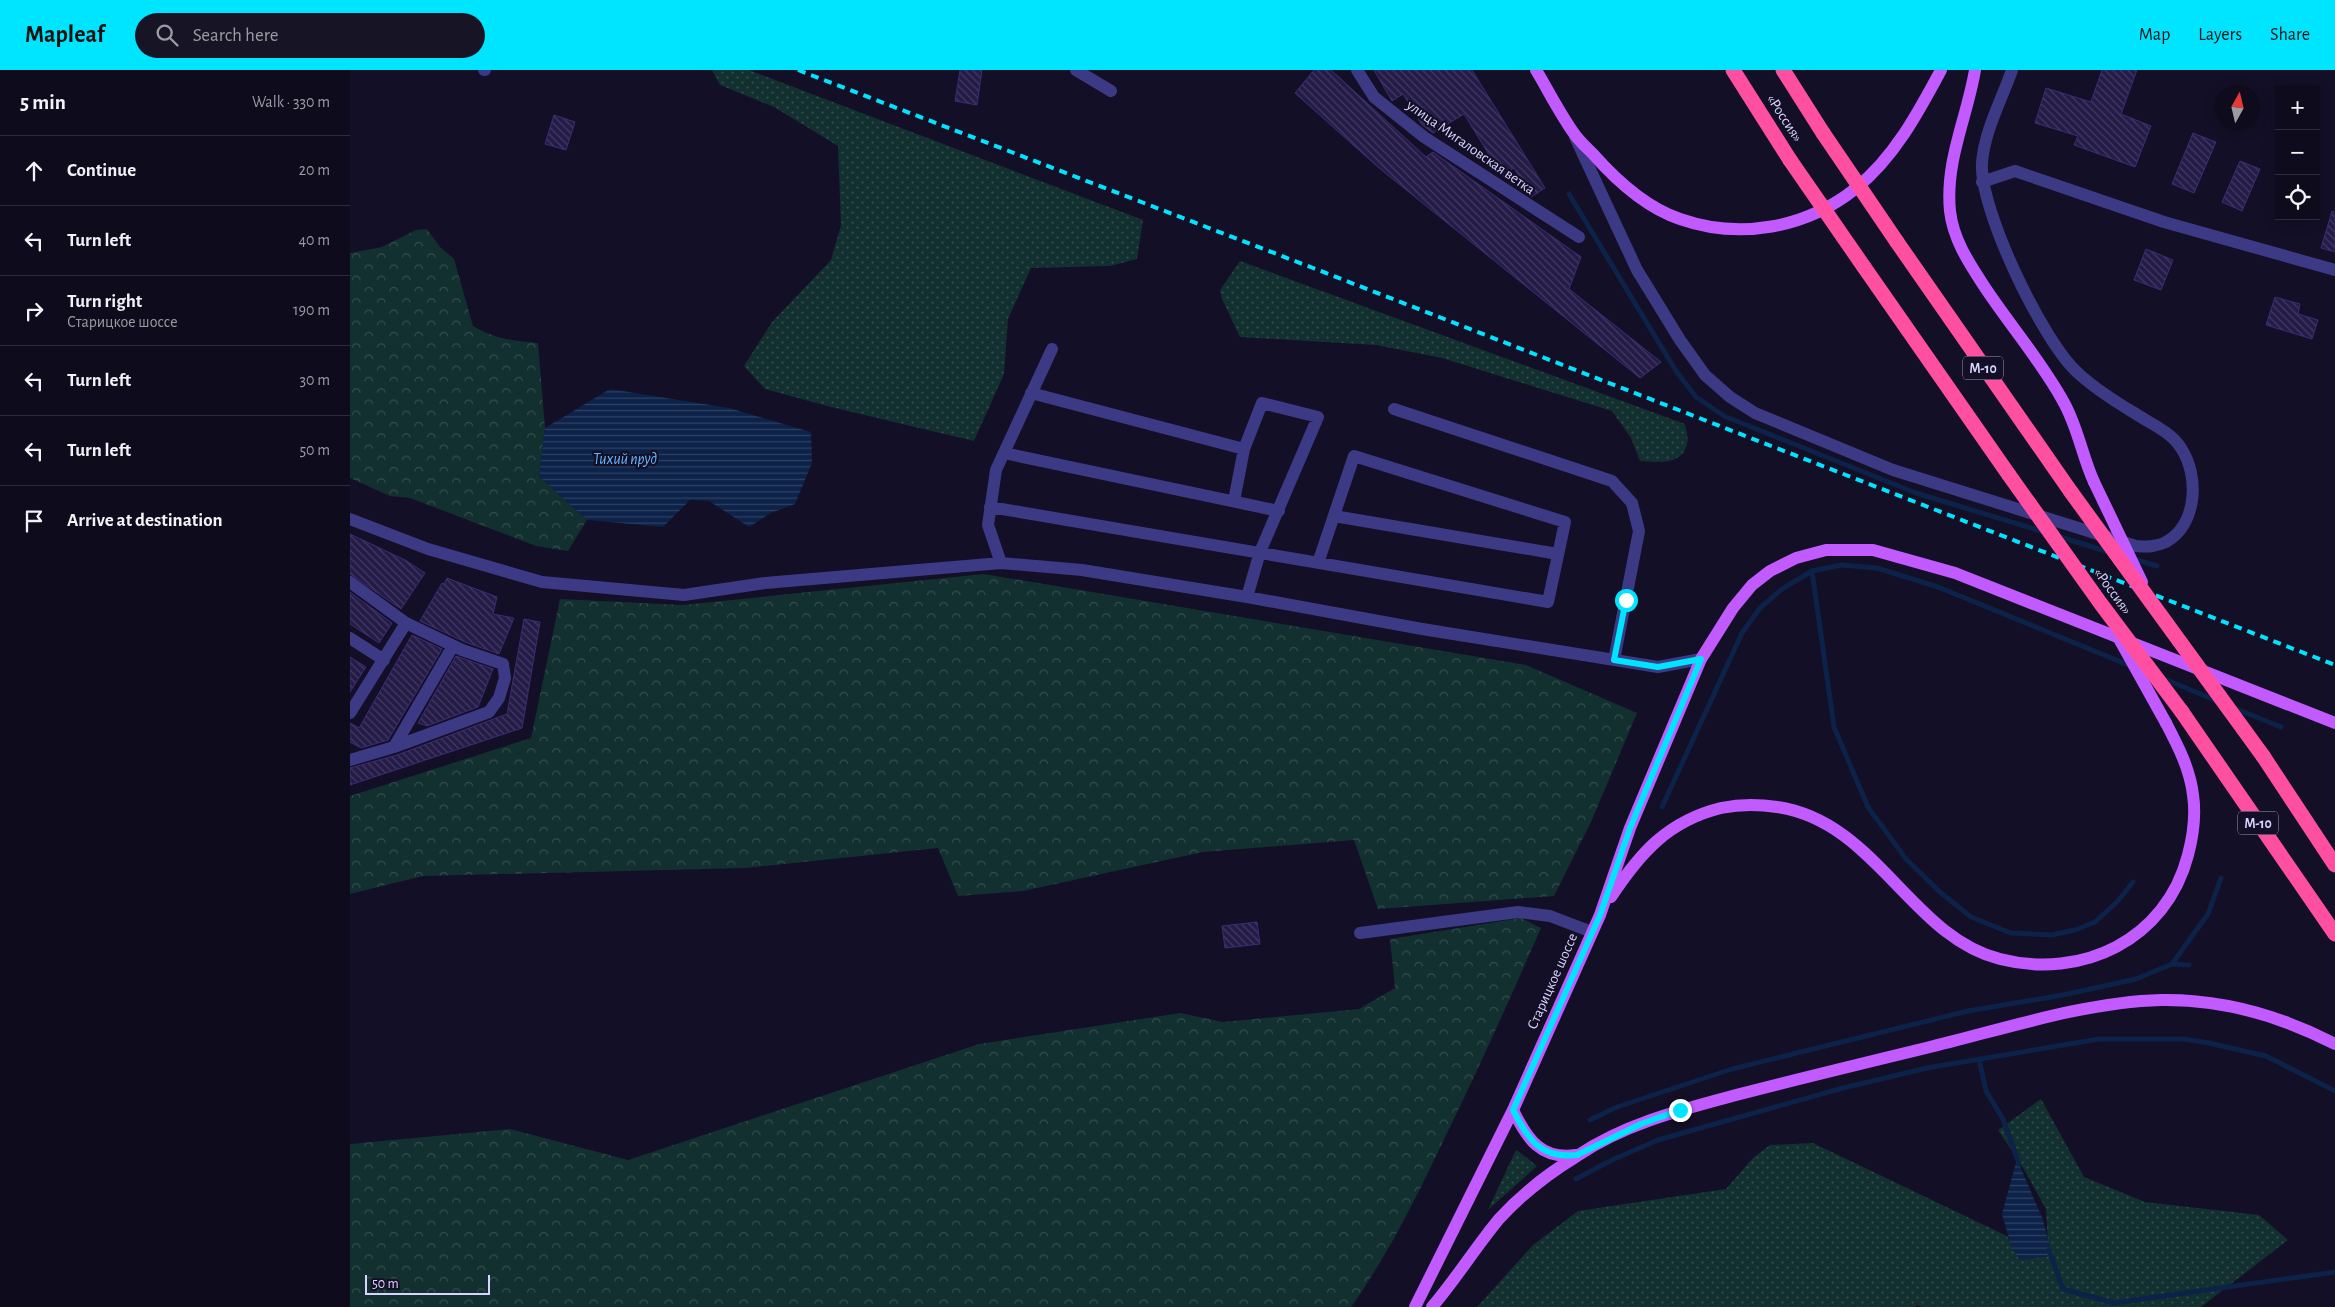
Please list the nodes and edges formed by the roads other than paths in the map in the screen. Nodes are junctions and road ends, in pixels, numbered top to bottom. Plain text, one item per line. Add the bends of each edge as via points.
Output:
1 (1076, 70) edge
2 (1356, 70) edge
3 (1536, 70) edge
4 (1733, 70) edge
5 (1783, 70) edge
6 (1941, 70) edge
7 (1975, 70) edge
8 (2012, 70) edge
9 (1111, 91) dead end
10 (1573, 132) junction
11 (1982, 182) junction
12 (1579, 237) dead end
13 (2335, 270) edge
14 (1052, 349) dead end
15 (1031, 393) junction
16 (1394, 409) dead end
17 (1244, 449) junction
18 (1004, 453) junction
19 (1234, 501) junction
20 (990, 507) junction
21 (1279, 511) junction
22 (1334, 516) junction
23 (350, 519) edge
24 (1260, 552) junction
25 (1558, 554) junction
26 (1318, 562) junction
27 (1001, 563) junction
28 (350, 582) edge
29 (1247, 597) junction
30 (2150, 600) junction
31 (2100, 604) junction
32 (406, 623) junction
33 (350, 638) edge
34 (454, 646) junction
35 (1701, 659) junction
36 (384, 660) junction
37 (1614, 660) junction
38 (350, 713) edge
39 (2335, 723) edge
40 (394, 747) junction
41 (350, 760) edge
42 (2335, 865) edge
43 (1600, 915) junction
44 (1592, 932) junction
45 (1360, 933) dead end
46 (2335, 934) edge
47 (2335, 1044) edge
48 (1513, 1110) junction
49 (1577, 1155) junction
50 (1414, 1307) edge
51 (1432, 1307) edge

1 - 9 street
2 - 12 street, улица Мигаловская ветка via 1374,98 1424,137
3 - 10 main road
4 - 31 highway, «Россия» / М-10, bridge via 1790,160
5 - 30 highway, «Россия» / М-10, bridge via 1897,242
6 - 10 main road via 1900,140 1857,188 1816,212 1771,228 1733,230 1680,219 1653,205 1618,179
7 - 30 main road, bridge via 1952,160 1949,194 1957,240 2063,401 2094,482
8 - 11 street via 1986,141
10 - 11 street via 1637,270 1695,361 1730,397 1755,413 1893,470 2136,546 2153,547 2166,542 2182,526 2192,501 2193,479 2186,457 2174,439 2100,391 2062,357 2016,273 1988,206
11 - 13 street via 2015,171 2164,222
14 - 15 street
15 - 17 street
15 - 18 street
16 - 37 street via 1612,481 1632,503 1638,531
17 - 19 street
17 - 21 street via 1262,403 1318,417
18 - 19 street
18 - 20 street via 996,470
19 - 21 street
20 - 24 street
20 - 27 street via 988,525
21 - 24 street
22 - 25 street
22 - 25 street via 1354,456 1565,522
22 - 26 street
23 - 27 street via 428,549 542,582 684,595 765,583
24 - 26 street
24 - 29 street
25 - 26 street via 1548,602
27 - 29 street via 1082,570
28 - 32 street
29 - 37 street via 1422,630
30 - 42 highway, «Россия» / М-10, bridge via 2263,756
31 - 43 main road, bridge via 2185,761 2194,796 2193,830 2184,868 2170,897 2147,924 2114,948 2084,960 2047,966 1987,955 1939,925 1844,836 1813,817 1787,808 1741,804 1713,810 1666,832 1638,860
31 - 46 highway, «Россия» / М-10, bridge via 2182,712
32 - 34 street
32 - 36 street
33 - 36 street
34 - 40 street
34 - 40 street via 503,664 505,678 499,698 489,712
35 - 37 street via 1658,667
35 - 39 main road, Старицкое шоссе via 1733,608 1752,585 1770,571 1796,558 1826,550 1873,550 1954,573
35 - 43 main road, Старицкое шоссе via 1630,828
36 - 38 street
40 - 41 street
43 - 44 main road, Старицкое шоссе
44 - 45 street via 1550,916 1518,912
44 - 48 main road, Старицкое шоссе
47 - 49 main road via 2293,1024 2225,1006 2164,1000 2111,1004 1680,1110 1641,1124
48 - 49 main road via 1528,1137 1539,1148 1560,1156
48 - 50 main road, Старицкое шоссе
49 - 51 main road via 1500,1218

